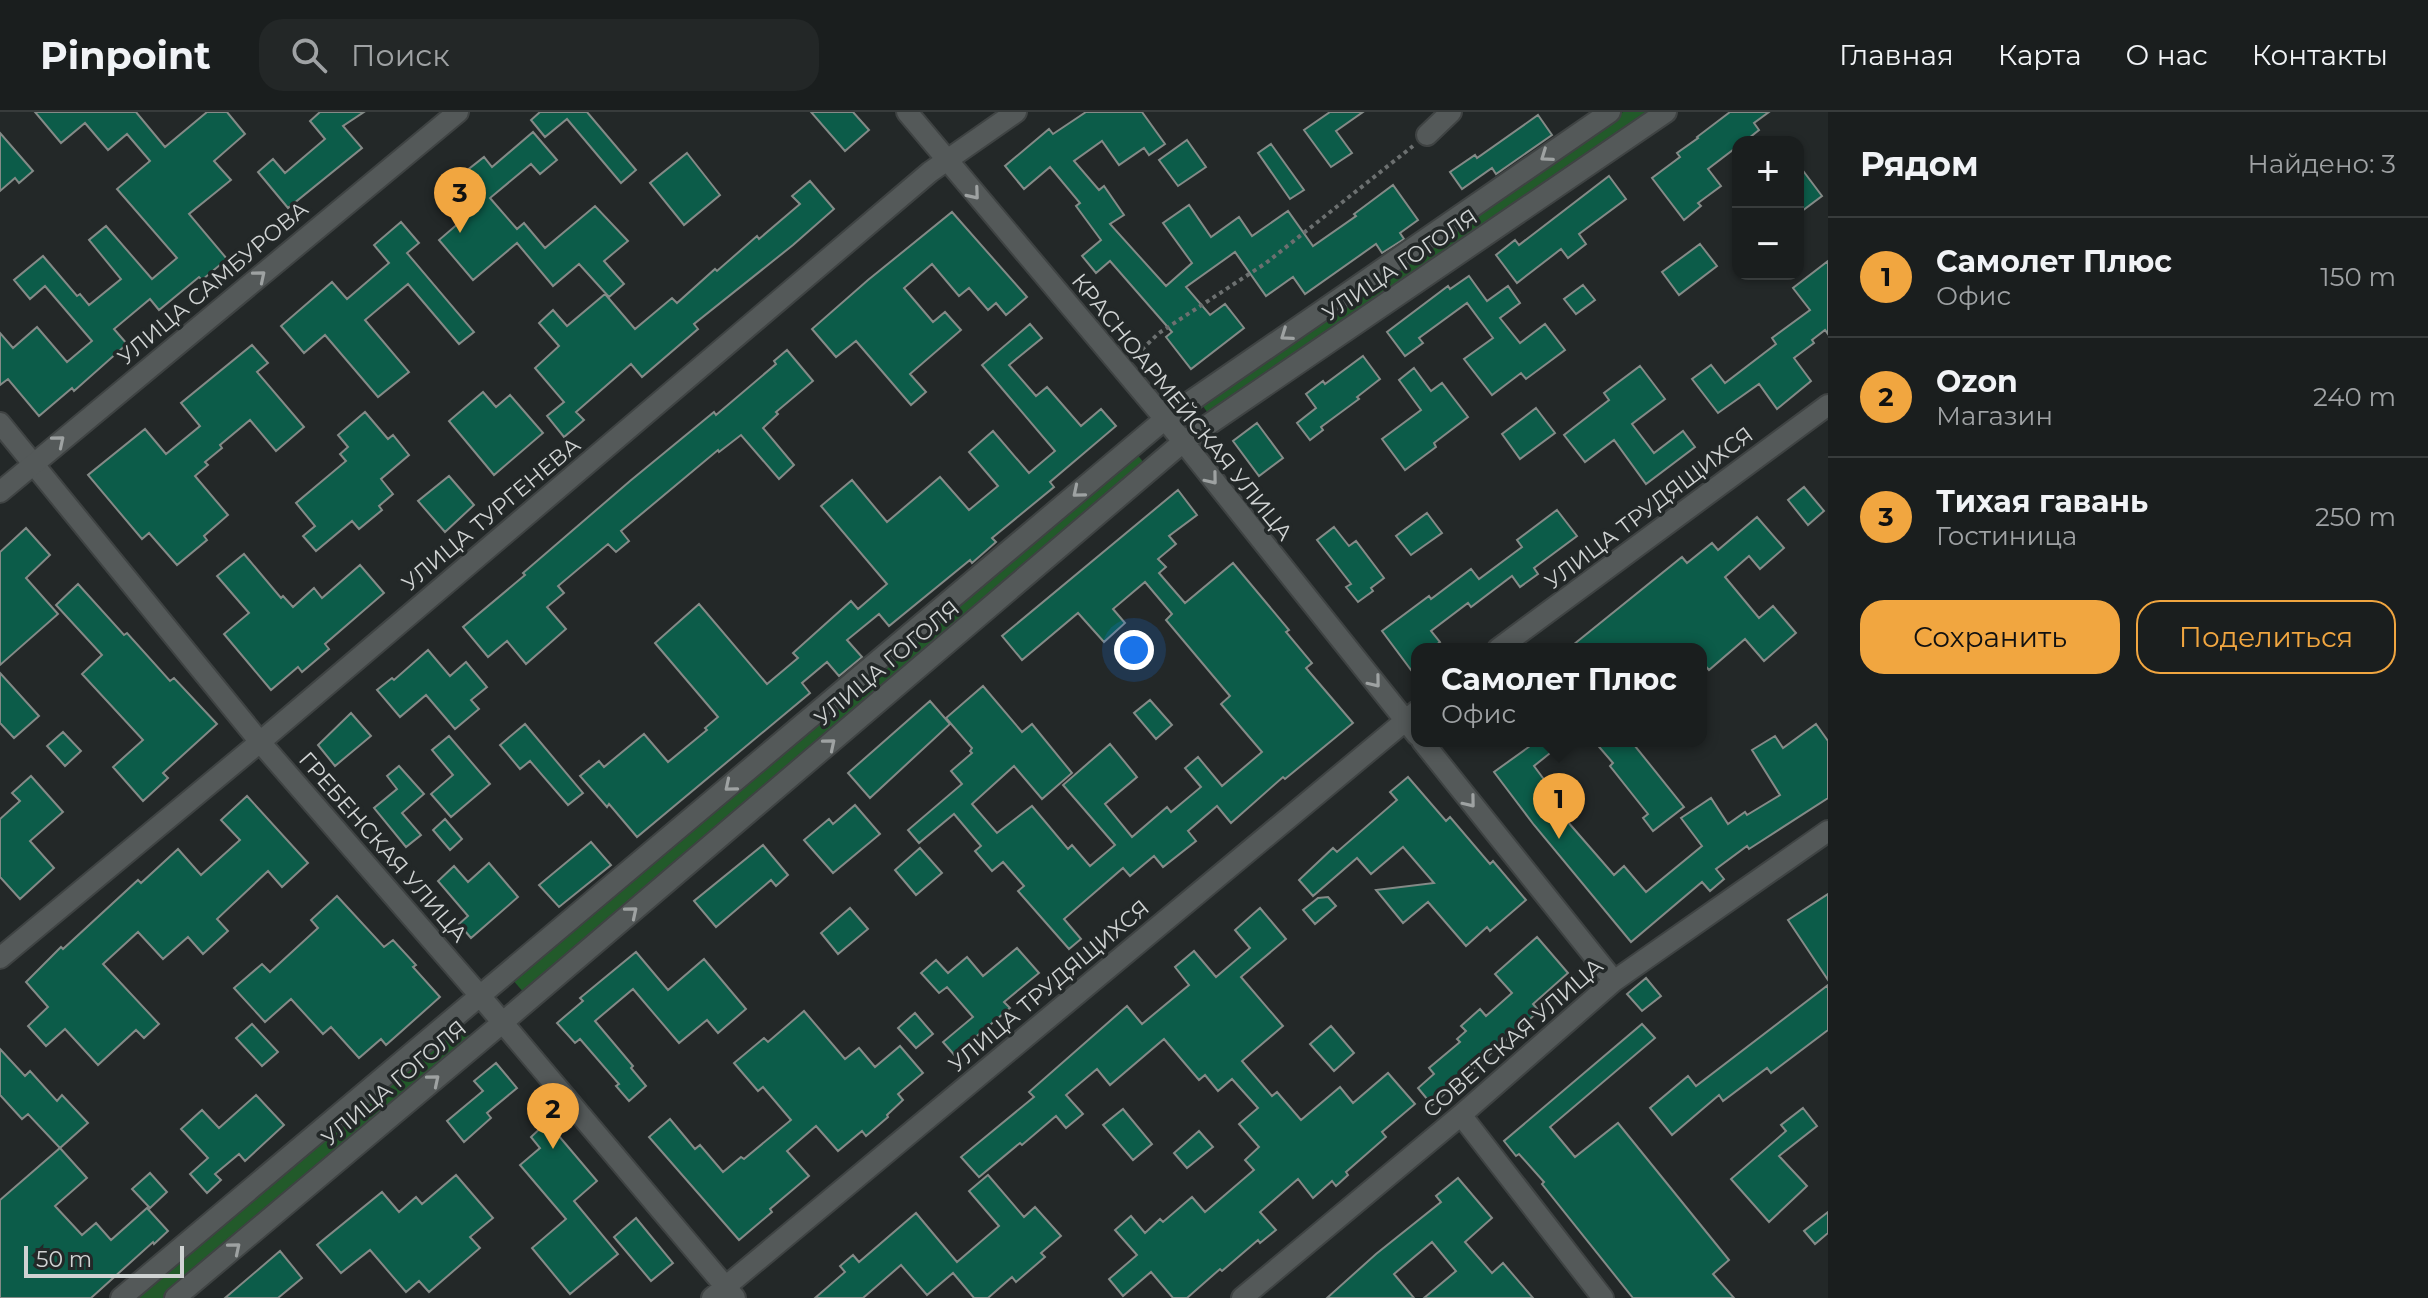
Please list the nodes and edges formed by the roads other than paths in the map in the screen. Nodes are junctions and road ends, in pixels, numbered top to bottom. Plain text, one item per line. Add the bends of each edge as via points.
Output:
1 (458, 112) edge
2 (907, 112) edge
3 (1016, 112) edge
4 (1451, 112) edge
5 (1610, 112) edge
6 (1666, 112) edge
7 (1427, 135) road end
8 (945, 160) junction
9 (1828, 405) edge
10 (1165, 419) junction
11 (0, 423) edge
12 (1183, 442) junction
13 (34, 463) junction
14 (0, 492) edge
15 (1506, 643) edge
16 (1411, 720) edge
17 (1411, 724) edge
18 (260, 742) junction
19 (1427, 747) edge
20 (1828, 831) edge
21 (0, 958) edge
22 (1614, 981) junction
23 (481, 997) junction
24 (502, 1023) junction
25 (1461, 1115) junction
26 (725, 1294) edge
27 (121, 1298) edge
28 (175, 1298) edge
29 (1242, 1298) edge
30 (1603, 1298) edge

13 -> 1 street, УЛИЦА САМБУРОВА
2 - 8 street, КРАСНОАРМЕЙСКАЯ УЛИЦА
3 - 8 street, УЛИЦА ТУРГЕНЕВА
4 - 7 street
5 -> 10 street, УЛИЦА ГОГОЛЯ
6 - 12 street, УЛИЦА ГОГОЛЯ
8 -> 10 street, КРАСНОАРМЕЙСКАЯ УЛИЦА
8 - 18 street, УЛИЦА ТУРГЕНЕВА
9 - 15 street, УЛИЦА ТРУДЯЩИХСЯ
10 - 12 street, КРАСНОАРМЕЙСКАЯ УЛИЦА
10 -> 23 street, УЛИЦА ГОГОЛЯ
11 - 13 street, ГРЕБЕНСКАЯ УЛИЦА
12 -> 16 street, КРАСНОАРМЕЙСКАЯ УЛИЦА
24 -> 12 street, УЛИЦА ГОГОЛЯ
13 - 14 street, УЛИЦА САМБУРОВА
13 - 18 street, ГРЕБЕНСКАЯ УЛИЦА
17 - 26 street, УЛИЦА ТРУДЯЩИХСЯ
18 - 21 street, УЛИЦА ТУРГЕНЕВА
18 - 23 street, ГРЕБЕНСКАЯ УЛИЦА
19 -> 22 street
20 - 22 street, СОВЕТСКАЯ УЛИЦА
22 - 25 street, СОВЕТСКАЯ УЛИЦА
23 - 24 street, ГРЕБЕНСКАЯ УЛИЦА
23 - 27 street, УЛИЦА ГОГОЛЯ
24 - 26 street, ГРЕБЕНСКАЯ УЛИЦА
28 -> 24 street, УЛИЦА ГОГОЛЯ
25 - 29 street, СОВЕТСКАЯ УЛИЦА
25 - 30 street

